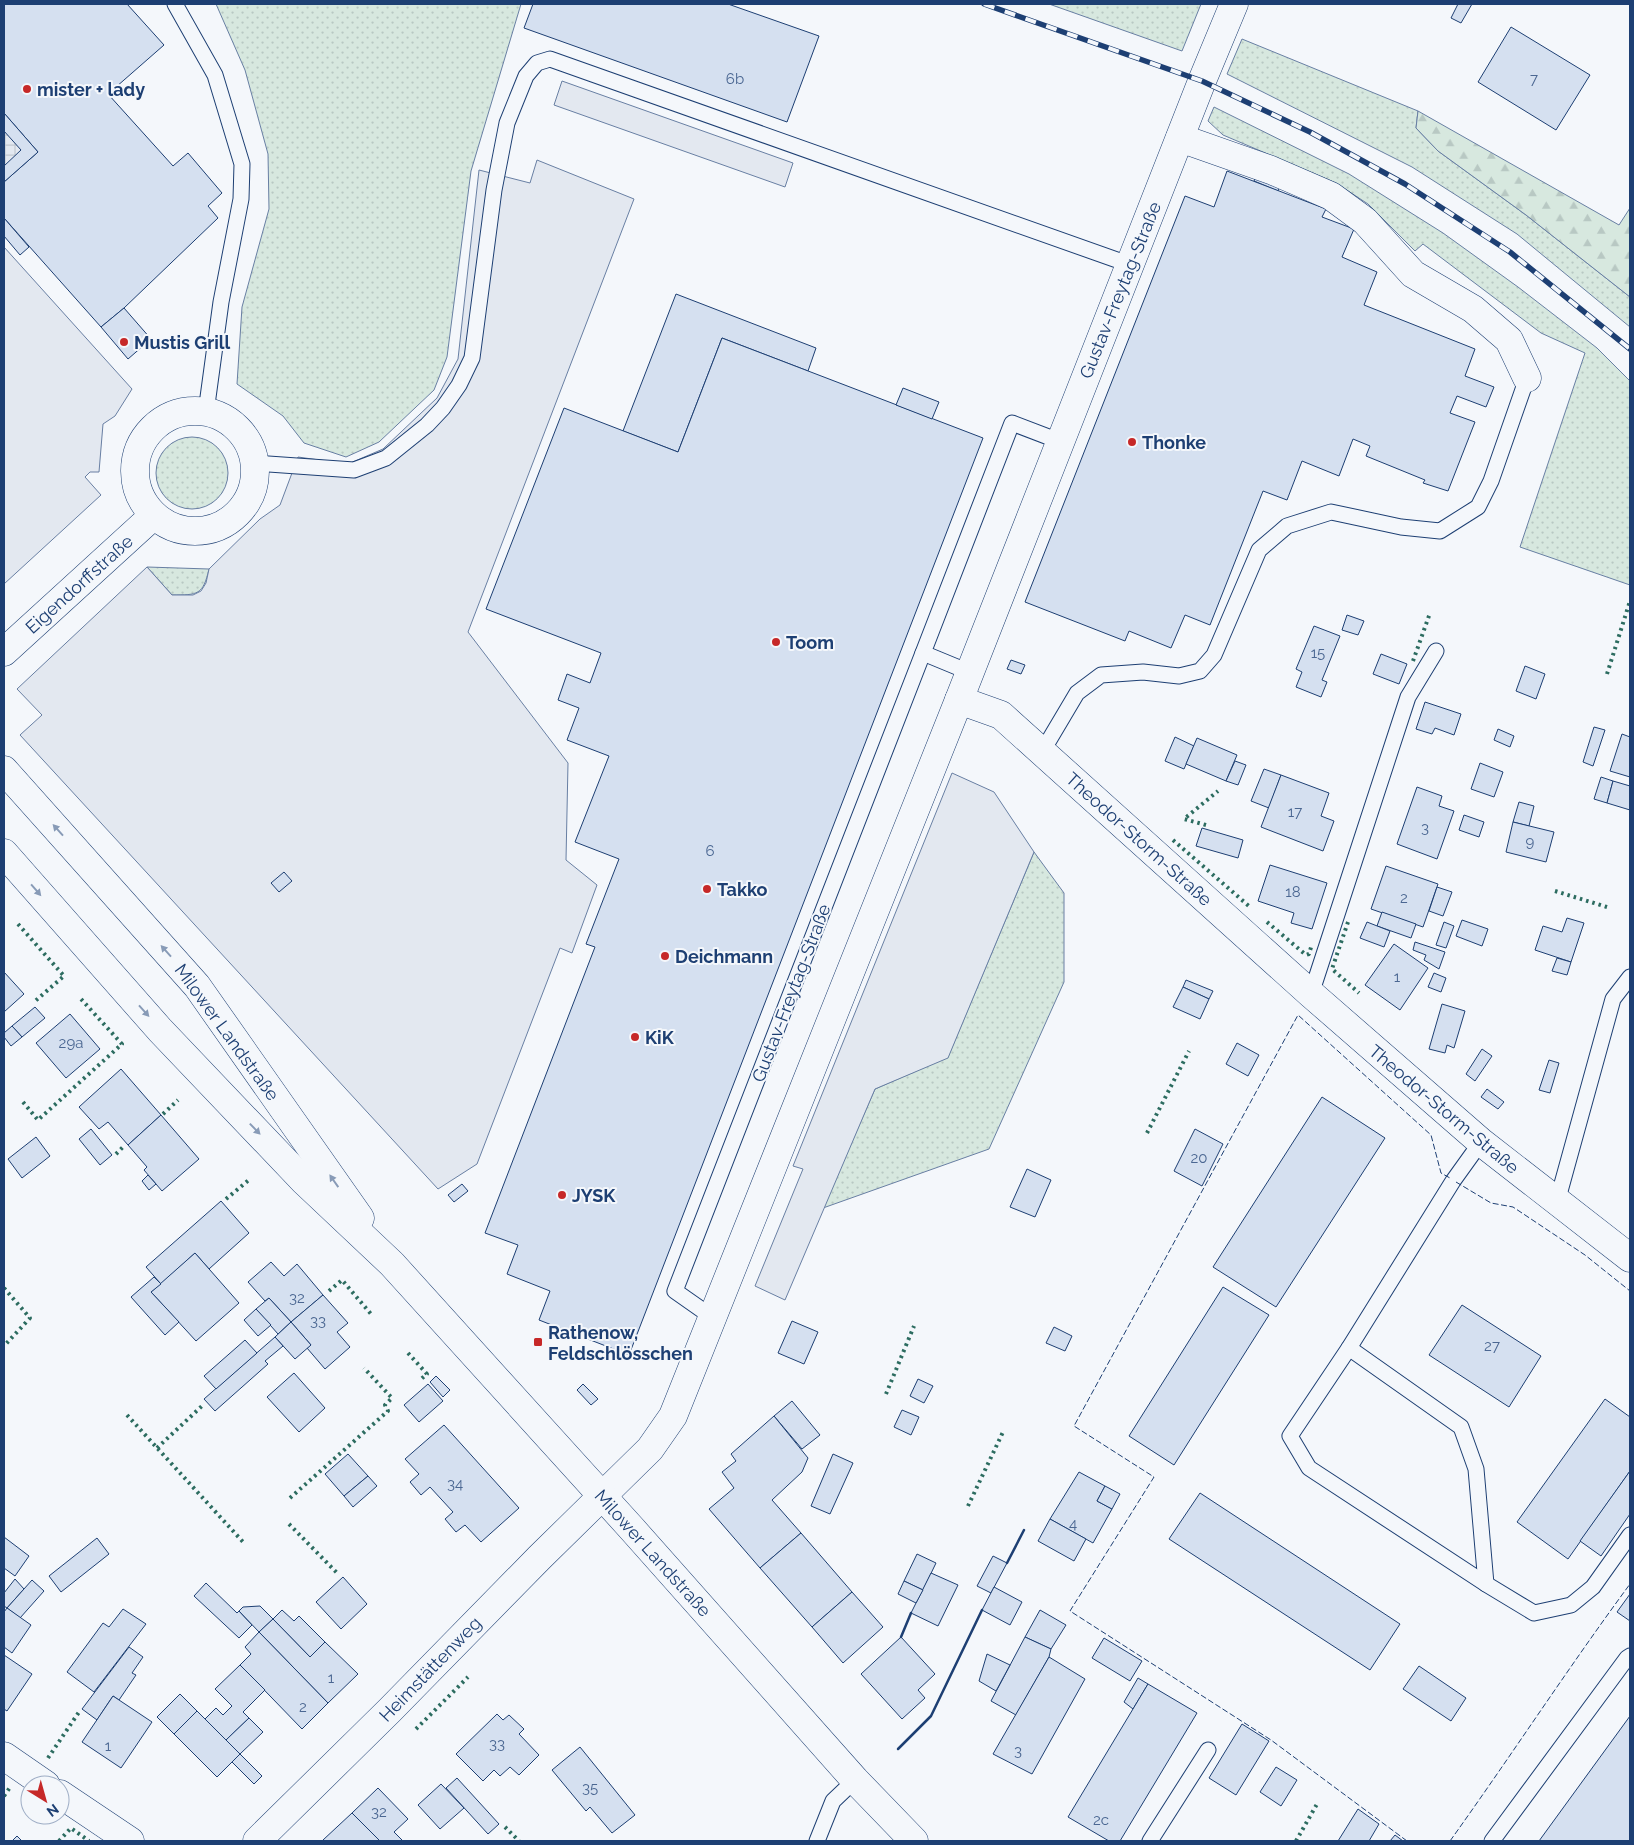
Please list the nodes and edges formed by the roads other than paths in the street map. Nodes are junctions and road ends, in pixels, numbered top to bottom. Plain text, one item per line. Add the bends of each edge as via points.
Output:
1 (175, 4) edge
2 (1234, 4) edge
3 (1180, 138) junction
4 (1131, 265) junction
5 (1527, 378) joint
6 (206, 412) junction
7 (1059, 442) junction
8 (254, 463) junction
9 (153, 516) junction
10 (1436, 651) dead end
11 (4, 652) edge
12 (923, 654) junction
13 (969, 672) junction
14 (959, 700) junction
15 (1042, 752) junction
16 (4, 770) edge
17 (4, 853) edge
18 (1630, 977) edge
19 (1311, 994) junction
20 (1481, 1142) junction
21 (1557, 1202) junction
22 (1630, 1258) edge
23 (392, 1264) junction
24 (712, 1317) junction
25 (1349, 1348) junction
26 (602, 1496) junction
27 (1630, 1535) edge
28 (1486, 1584) junction
29 (1630, 1656) edge
30 (1208, 1750) dead end
31 (4, 1756) edge
32 (32, 1775) edge
33 (856, 1780) junction
34 (70, 1801) edge
35 (130, 1841) edge
36 (257, 1841) edge
37 (817, 1841) edge
38 (914, 1841) edge
39 (1150, 1841) edge
40 (1492, 1841) edge

1 - 6 lane via 215,75 242,164 241,199 221,302
2 - 3 street, Gustav-Freytag-Straße
3 - 4 street, Gustav-Freytag-Straße
3 - 5 street via 1271,170 1331,196 1365,221 1413,274 1473,309 1510,340
4 - 7 street, Gustav-Freytag-Straße
4 - 8 lane via 550,59 537,62 526,76 507,123 494,190 472,358 443,408 386,458 354,470
5 - 15 lane via 1491,481 1478,507 1440,531 1401,527 1331,512 1287,526 1259,550 1214,655 1200,671 1179,676 1143,672 1101,675 1077,693
6 - 8 street via 224,419 238,430 246,440
6 - 9 street via 183,412 162,420 144,438 135,464 136,485 144,505
7 - 12 lane, Gustav-Freytag-Straße via 1012,423
7 - 13 street, Gustav-Freytag-Straße
8 - 9 street via 252,490 247,501 235,516 218,527 191,532 177,530
9 - 11 street, Eigendorffstraße
10 - 19 lane via 1408,697
12 - 13 lane
12 - 24 lane, Gustav-Freytag-Straße via 675,1291
13 - 14 street, Gustav-Freytag-Straße
14 - 15 street, Theodor-Storm-Straße via 1001,716
14 - 24 street, Gustav-Freytag-Straße
15 - 19 street, Theodor-Storm-Straße
23 -> 16 street, Milower Landstraße via 198,986
17 -> 23 street, Milower Landstraße via 160,1030 304,1181
18 - 21 lane via 1613,999
19 - 20 street, Theodor-Storm-Straße
20 - 21 street, Theodor-Storm-Straße
20 - 25 lane via 1453,1181
21 - 22 street, Theodor-Storm-Straße
23 - 26 street, Milower Landstraße
24 - 26 street, Gustav-Freytag-Straße via 673,1416 650,1448
25 - 28 lane via 1461,1427 1476,1468
25 - 28 lane via 1290,1436 1309,1468
26 - 33 street, Milower Landstraße
26 - 36 street, Heimstättenweg
27 - 28 lane via 1593,1587 1571,1605 1534,1613
29 - 40 lane
30 - 39 lane
31 - 32 street
33 - 37 lane via 833,1801
33 - 38 street, Milower Landstraße
34 - 35 street

